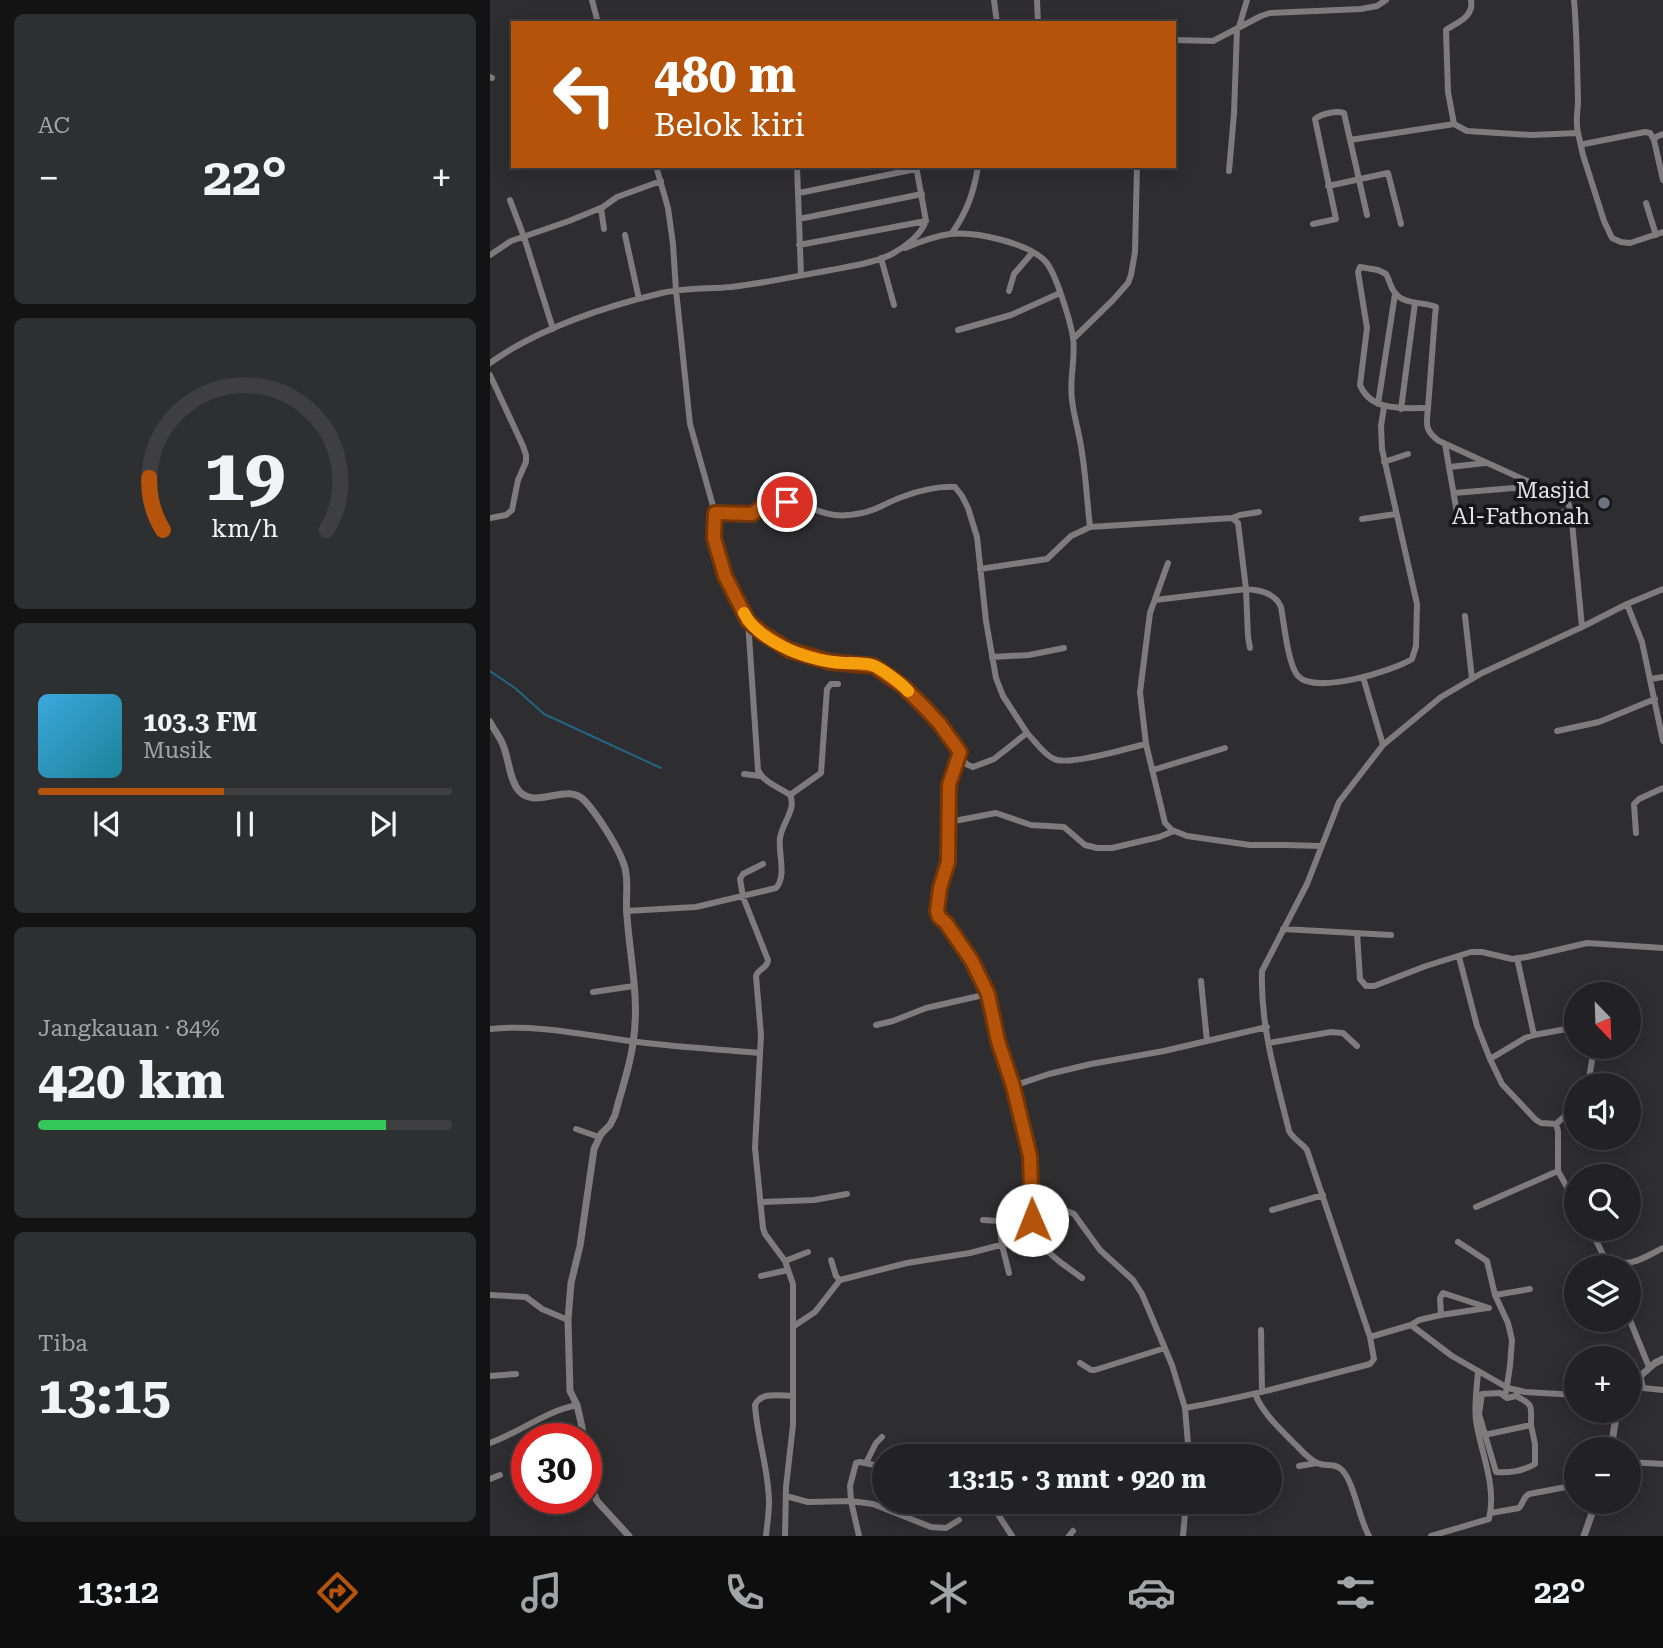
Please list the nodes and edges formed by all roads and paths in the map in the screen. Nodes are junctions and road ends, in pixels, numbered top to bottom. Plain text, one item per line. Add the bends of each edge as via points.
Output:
1 (592, 0) edge
2 (993, 0) edge
3 (1037, 0) edge
4 (1247, 0) edge
5 (1386, 0) edge
6 (1471, 0) edge
7 (1574, 0) edge
8 (1244, 8) junction
9 (1261, 16) junction
10 (597, 21) edge
11 (997, 21) edge
12 (1038, 21) edge
13 (1238, 28) junction
14 (1176, 40) edge
15 (1454, 124) junction
16 (1578, 133) junction
17 (1663, 134) edge
18 (1350, 140) junction
19 (1654, 140) junction
20 (1581, 147) junction
21 (657, 168) edge
22 (800, 168) edge
23 (916, 168) edge
24 (978, 168) edge
25 (1138, 168) edge
26 (1229, 171) dead end
27 (1359, 179) junction
28 (1663, 180) edge
29 (661, 181) junction
30 (1328, 186) junction
31 (799, 193) junction
32 (922, 194) junction
33 (510, 201) dead end
34 (1646, 204) dead end
35 (601, 208) junction
36 (1367, 215) dead end
37 (799, 219) junction
38 (926, 221) junction
39 (1313, 224) dead end
40 (1401, 224) dead end
41 (604, 229) dead end
42 (952, 233) junction
43 (1660, 233) edge
44 (625, 235) dead end
45 (524, 237) junction
46 (799, 245) junction
47 (896, 252) junction
48 (1033, 252) junction
49 (490, 255) edge
50 (881, 258) junction
51 (801, 275) junction
52 (676, 290) junction
53 (1009, 291) dead end
54 (1060, 293) junction
55 (1395, 294) junction
56 (639, 299) junction
57 (1415, 303) junction
58 (894, 305) dead end
59 (553, 329) junction
60 (958, 330) dead end
61 (1073, 340) junction
62 (490, 363) edge
63 (490, 375) edge
64 (1381, 406) junction
65 (1401, 408) junction
66 (1428, 408) junction
67 (1445, 444) junction
68 (1408, 454) dead end
69 (1384, 461) junction
70 (1487, 463) junction
71 (1450, 467) junction
72 (1539, 486) junction
73 (1454, 493) junction
74 (1259, 512) dead end
75 (1572, 512) junction
76 (715, 513) junction
77 (1396, 514) junction
78 (490, 518) edge
79 (1232, 518) junction
80 (1362, 519) dead end
81 (1090, 527) junction
82 (1168, 563) dead end
83 (980, 569) junction
84 (1246, 589) junction
85 (1663, 589) edge
86 (1155, 600) junction
87 (1627, 604) junction
88 (1465, 617) dead end
89 (748, 621) junction
90 (1582, 626) junction
91 (1064, 648) dead end
92 (1250, 648) dead end
93 (992, 657) junction
94 (1363, 677) junction
95 (1663, 677) edge
96 (1472, 679) junction
97 (1651, 679) junction
98 (838, 684) dead end
99 (1655, 699) junction
100 (1661, 716) edge
101 (490, 722) edge
102 (1557, 731) dead end
103 (1027, 733) junction
104 (1663, 741) edge
105 (1146, 744) junction
106 (1383, 745) junction
107 (1225, 747) dead end
108 (960, 752) junction
109 (1153, 770) junction
110 (744, 774) dead end
111 (760, 776) junction
112 (1663, 788) edge
113 (790, 795) junction
114 (949, 821) junction
115 (1174, 831) junction
116 (1636, 833) dead end
117 (1320, 846) junction
118 (763, 864) dead end
119 (743, 897) junction
120 (626, 911) junction
121 (1283, 929) junction
122 (1357, 933) junction
123 (1391, 935) dead end
124 (1663, 948) edge
125 (1459, 957) junction
126 (1517, 958) junction
127 (1201, 981) dead end
128 (634, 986) junction
129 (593, 992) dead end
130 (988, 994) junction
131 (876, 1025) dead end
132 (1267, 1027) junction
133 (1564, 1029) edge
134 (490, 1030) edge
135 (1534, 1035) junction
136 (634, 1041) junction
137 (1207, 1041) junction
138 (1269, 1043) junction
139 (1357, 1046) dead end
140 (760, 1053) junction
141 (1490, 1059) junction
142 (1592, 1060) dead end
143 (1590, 1073) edge
144 (1013, 1086) junction
145 (1564, 1117) edge
146 (1556, 1124) junction
147 (576, 1129) dead end
148 (600, 1137) junction
149 (1558, 1171) junction
150 (1564, 1182) edge
151 (847, 1194) dead end
152 (1323, 1195) junction
153 (1032, 1196) junction
154 (760, 1202) junction
155 (1476, 1207) dead end
156 (1272, 1210) dead end
157 (983, 1220) dead end
158 (1031, 1237) junction
159 (1458, 1242) dead end
160 (1002, 1245) junction
161 (1663, 1248) edge
162 (808, 1252) dead end
163 (1641, 1259) edge
164 (831, 1260) dead end
165 (785, 1261) junction
166 (788, 1270) junction
167 (1009, 1273) dead end
168 (761, 1276) dead end
169 (1082, 1278) dead end
170 (840, 1280) junction
171 (1530, 1289) dead end
172 (490, 1295) edge
173 (1495, 1295) junction
174 (1500, 1307) junction
175 (1489, 1308) junction
176 (1441, 1315) junction
177 (568, 1320) junction
178 (1411, 1325) junction
179 (794, 1326) junction
180 (1261, 1330) dead end
181 (1635, 1332) edge
182 (1370, 1337) junction
183 (1165, 1348) junction
184 (1663, 1359) edge
185 (1080, 1363) dead end
186 (1649, 1367) junction
187 (1478, 1371) junction
188 (516, 1374) dead end
189 (1641, 1374) edge
190 (490, 1376) edge
191 (1641, 1379) edge
192 (1508, 1388) junction
193 (1663, 1390) edge
194 (1259, 1393) junction
195 (1502, 1394) junction
196 (1517, 1394) junction
197 (1564, 1395) edge
198 (793, 1396) junction
199 (578, 1405) junction
200 (1185, 1408) junction
201 (581, 1423) edge
202 (1531, 1424) junction
203 (1484, 1435) junction
204 (882, 1437) dead end
205 (491, 1440) edge
206 (1188, 1444) edge
207 (866, 1463) junction
208 (1317, 1463) junction
209 (1641, 1463) edge
210 (872, 1464) edge
211 (1663, 1464) edge
212 (1299, 1466) dead end
213 (500, 1475) dead end
214 (490, 1479) edge
215 (1564, 1487) edge
216 (786, 1496) junction
217 (851, 1501) junction
218 (602, 1506) edge
219 (1491, 1513) junction
220 (998, 1514) edge
221 (1185, 1514) edge
222 (1592, 1514) edge
223 (960, 1520) dead end
224 (629, 1536) edge
225 (766, 1536) edge
226 (785, 1536) edge
227 (859, 1536) edge
228 (1012, 1536) edge
229 (1183, 1536) edge
230 (1369, 1536) edge
231 (1431, 1536) edge
232 (1584, 1536) edge

1 - 10 street
2 - 11 street
3 - 12 street
4 - 8 street
5 - 9 street via 1361,9
6 - 15 street via 1466,17 1446,30
7 - 16 street
8 - 9 street
8 - 13 street
9 - 13 street
13 - 14 street via 1213,41
13 - 26 street
15 - 16 street via 1467,131
15 - 18 street
16 - 20 street
17 - 19 street
18 - 27 street
18 - 30 street via 1343,112 1316,118
19 - 20 street via 1645,132
19 - 28 street
20 - 43 street via 1612,238 1630,243
21 - 29 street
22 - 31 street
23 - 31 street
23 - 32 street
24 - 42 street via 969,204
25 - 61 street via 1135,253 1128,283
27 - 30 street
27 - 36 street
27 - 40 street via 1388,173
29 - 35 street
29 - 52 street
30 - 39 street via 1336,219
31 - 37 street
32 - 37 street
32 - 38 street
33 - 45 street
34 - 43 street
35 - 41 street
35 - 45 street
37 - 46 street
38 - 46 street
38 - 47 street
42 - 47 street
42 - 48 street via 988,237
44 - 56 street
45 - 49 street
45 - 59 street
46 - 51 street
47 - 50 street
48 - 53 street via 1014,274
48 - 54 street via 1047,263
50 - 51 street
50 - 58 street
51 - 52 street via 731,287
52 - 56 street
52 - 76 street via 690,424
54 - 60 street via 1011,315
54 - 61 street
55 - 57 street
55 - 64 street
55 - 64 street via 1386,274 1359,268 1367,328 1360,385
56 - 59 street
57 - 65 street
57 - 66 street via 1436,307
59 - 62 street
61 - 81 street via 1070,377
63 - 78 street via 527,458 512,510
64 - 65 street
64 - 69 street
65 - 66 street
66 - 67 street via 1428,431
67 - 70 street
67 - 71 street
68 - 69 street
69 - 77 street
70 - 71 street
70 - 72 street
71 - 73 street
72 - 73 street
72 - 75 street via 1567,499
73 - 75 street via 1457,513 1464,518
74 - 79 street
75 - 90 street
76 - 83 street via 752,514 765,505 787,502 848,515 876,510 907,495 955,487 977,537
76 - 89 street via 714,538 725,576
77 - 80 street
77 - 94 street via 1417,604 1416,646 1412,659 1404,664
79 - 81 street
79 - 84 street via 1238,523
81 - 83 street via 1047,559
82 - 86 street
83 - 93 street
84 - 86 street
84 - 92 street
84 - 94 street via 1267,593 1278,602 1292,666 1299,677 1318,683
85 - 87 street
86 - 105 street via 1140,692
87 - 90 street
87 - 97 street
88 - 96 street
89 - 108 street via 789,650 830,662 874,666 904,687
89 - 111 street
90 - 96 street
91 - 93 street
93 - 103 street via 1000,689
94 - 106 street
95 - 97 street
96 - 106 street via 1441,697
97 - 99 street
98 - 113 street via 827,690 821,773
99 - 100 street
99 - 102 street via 1599,722
100 - 104 street
101 - 120 street via 520,792 534,798 572,793 590,807 626,870
103 - 105 street via 1059,761
103 - 108 street via 994,759 973,767 965,764
105 - 109 street
106 - 117 street via 1339,802
107 - 109 street
108 - 114 street via 949,785
109 - 115 street via 1165,822
110 - 111 street
111 - 113 street
112 - 116 street via 1634,804
113 - 119 street via 793,804 779,840 780,885
114 - 115 street via 996,813 1031,825 1064,827 1085,845 1097,848
114 - 130 street via 948,862 937,913 972,961
115 - 117 street via 1250,845
117 - 121 street via 1307,884
118 - 119 street via 741,875
119 - 120 street via 696,907
119 - 140 street via 768,960 757,974
120 - 128 street
121 - 122 street
121 - 132 street via 1262,971
122 - 123 street
122 - 125 street via 1360,979 1366,986
124 - 126 street via 1587,943
125 - 126 street via 1482,952
125 - 141 street via 1476,1026
126 - 135 street
127 - 137 street
128 - 129 street
128 - 136 street
130 - 131 street via 926,1007
130 - 144 street
132 - 137 street
132 - 138 street
133 - 135 street
134 - 136 street via 561,1031
135 - 141 street
136 - 140 street
136 - 148 street via 615,1115
137 - 144 street via 1091,1064
138 - 139 street via 1331,1031 1343,1033
138 - 152 street via 1289,1131 1307,1150
140 - 154 street via 755,1148
141 - 146 street via 1505,1087 1531,1116 1541,1123
142 - 143 street
144 - 153 street via 1030,1156
145 - 146 street
146 - 149 street
147 - 148 street
148 - 177 street via 594,1149
149 - 150 street
149 - 155 street
151 - 154 street
152 - 156 street
152 - 182 street
153 - 158 street
153 - 183 street via 1071,1212 1100,1250 1133,1280
154 - 165 street via 765,1234
157 - 160 street via 999,1220
158 - 160 street
158 - 169 street
159 - 173 street via 1487,1261
160 - 167 street
160 - 170 street
161 - 163 street
162 - 165 street
164 - 170 street
165 - 166 street
166 - 168 street
166 - 179 street
170 - 179 street via 815,1312
171 - 173 street
172 - 177 street via 526,1297
173 - 174 street
174 - 175 street
174 - 192 street via 1512,1340
175 - 176 street
175 - 176 street via 1443,1293
176 - 178 street
177 - 199 street via 568,1379
178 - 182 street
178 - 187 street
179 - 198 street
180 - 194 street
181 - 186 street
182 - 194 street via 1374,1359 1370,1364
183 - 185 street via 1095,1370
183 - 200 street
184 - 186 street
186 - 189 street
187 - 192 street
187 - 219 street via 1476,1420 1490,1484
188 - 190 street
191 - 193 street via 1643,1388
192 - 195 street
192 - 196 street
194 - 200 street
194 - 208 street via 1259,1404 1269,1419
195 - 196 street via 1507,1398
195 - 203 street via 1482,1394 1479,1414
196 - 197 street
196 - 202 street via 1530,1403
198 - 216 street
198 - 225 street via 763,1396 755,1405 769,1502
199 - 201 street
199 - 205 street
200 - 206 street
202 - 203 street
202 - 203 street via 1535,1464 1517,1471 1496,1472
204 - 207 street
207 - 210 street
207 - 217 street via 853,1467
208 - 212 street
208 - 230 street via 1334,1465 1346,1476
209 - 211 street
213 - 214 street
215 - 219 street via 1529,1494 1519,1508
216 - 217 street via 808,1502
216 - 226 street
217 - 223 street via 873,1504 931,1527 946,1528
217 - 227 street
218 - 224 street
219 - 231 street via 1485,1521
220 - 228 street
221 - 229 street
222 - 232 street

